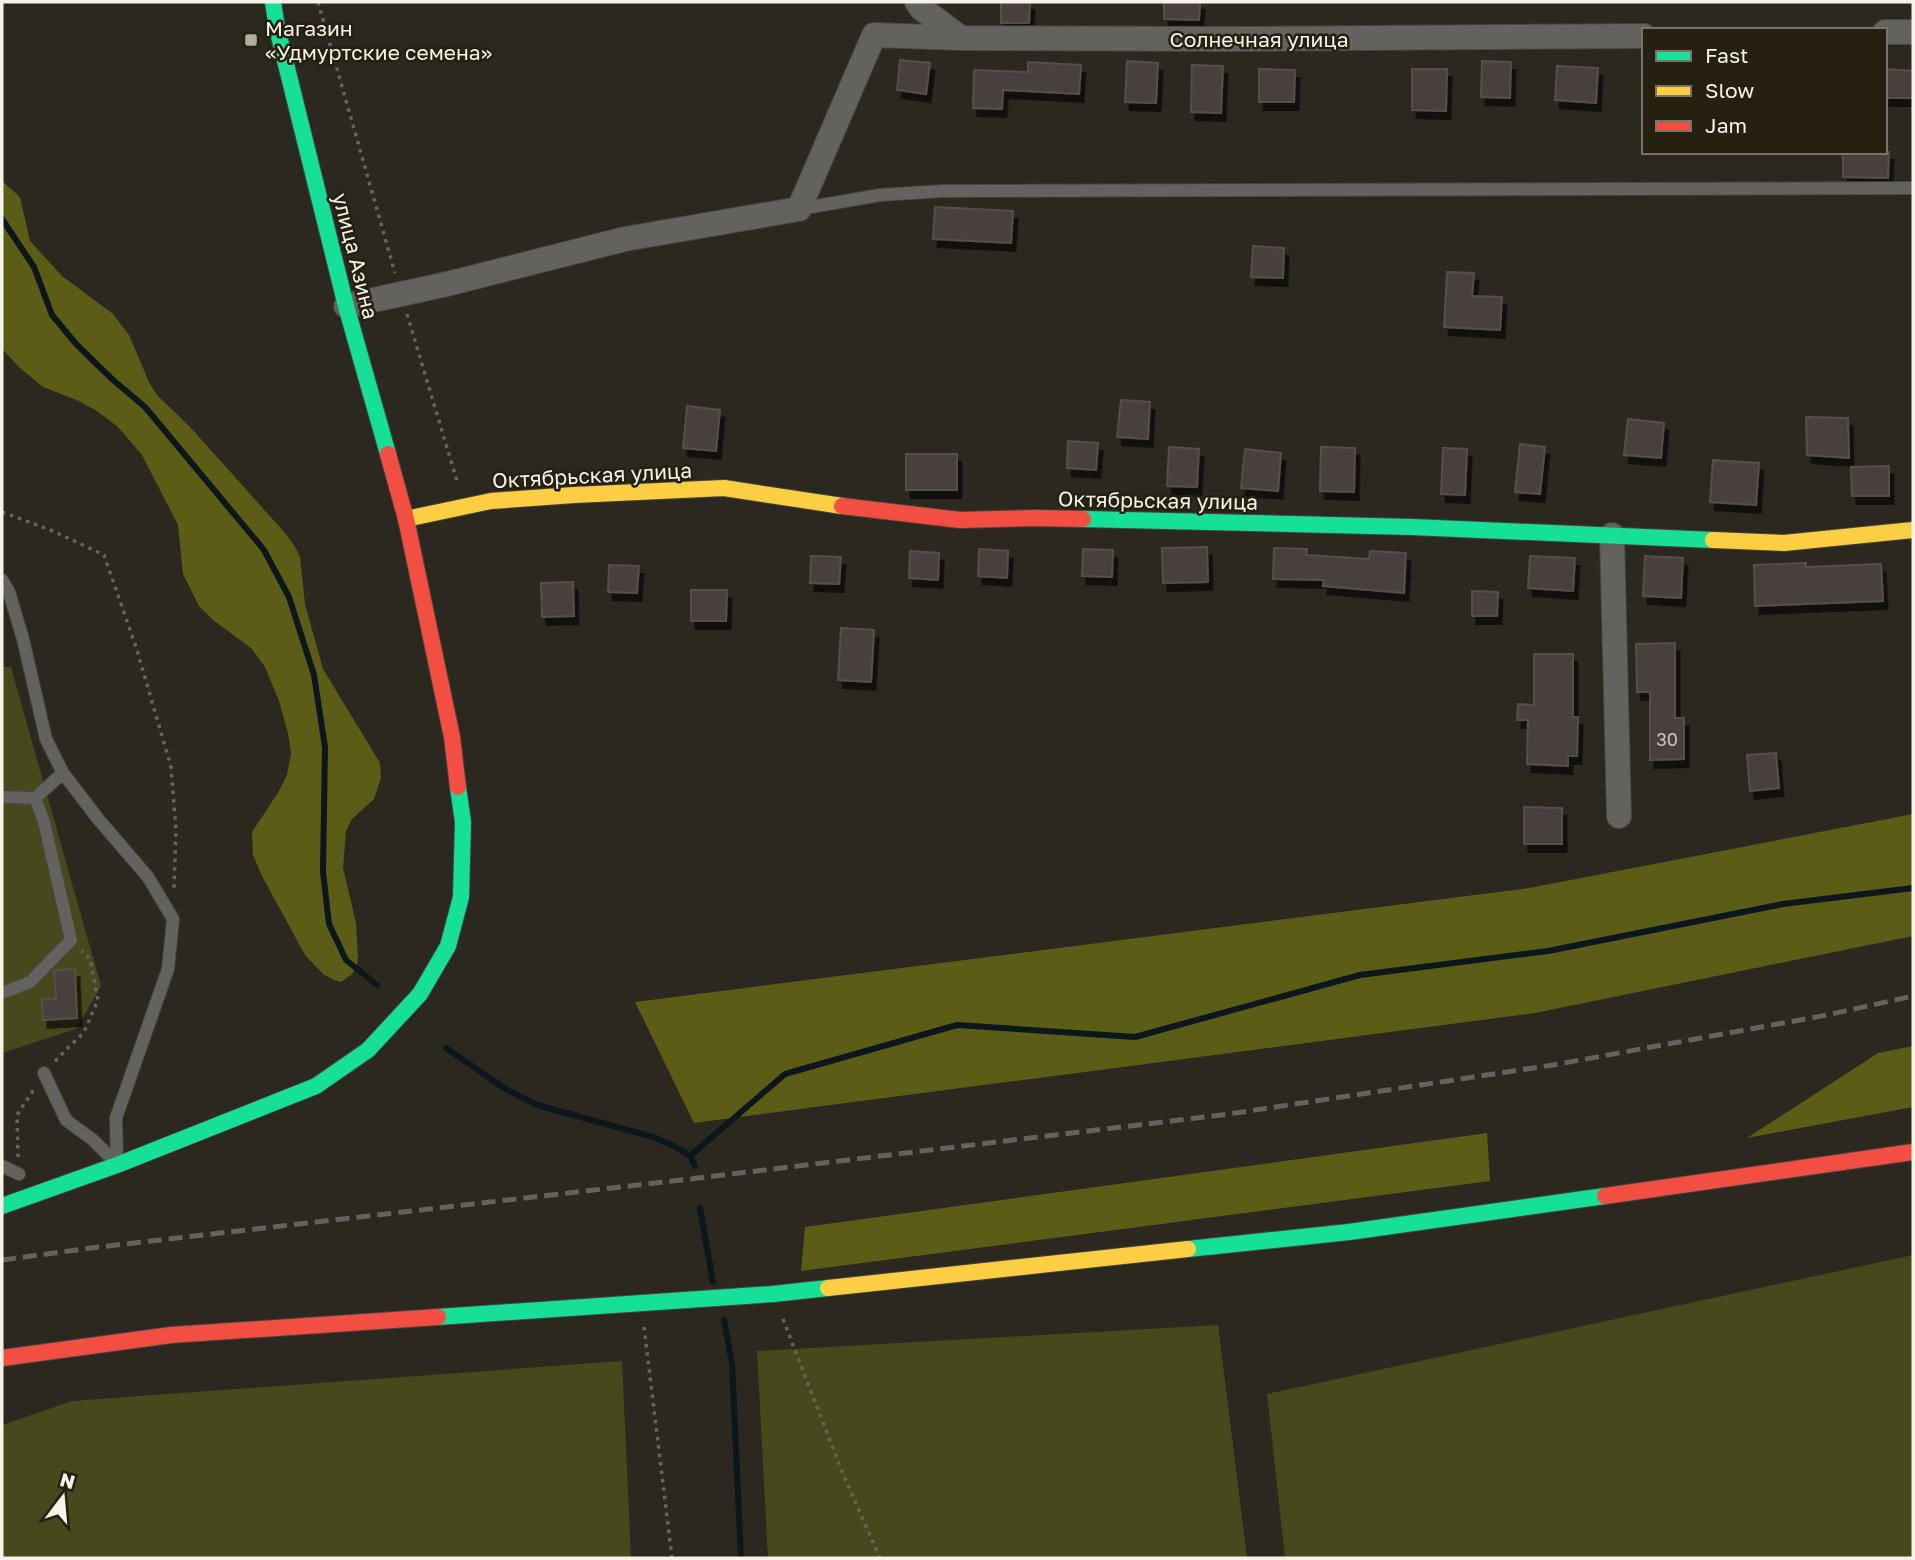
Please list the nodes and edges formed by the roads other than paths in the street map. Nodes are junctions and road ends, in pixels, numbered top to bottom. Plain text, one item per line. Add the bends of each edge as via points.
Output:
1 (273, 2) edge
2 (917, 2) edge
3 (1887, 32) edge
4 (1913, 32) edge
5 (1642, 36) edge
6 (961, 38) junction
7 (1913, 188) edge
8 (799, 209) junction
9 (346, 306) junction
10 (406, 519) junction
11 (1913, 530) edge
12 (1612, 536) junction
13 (2, 580) edge
14 (63, 774) junction
15 (2, 797) edge
16 (35, 798) junction
17 (1619, 816) dead end
18 (2, 993) edge
19 (44, 1073) dead end
20 (1913, 1152) edge
21 (117, 1165) junction
22 (2, 1166) edge
23 (19, 1174) dead end
24 (2, 1206) edge
25 (2, 1358) edge

1 - 9 street, улица Азина
2 - 6 street
3 - 4 street
5 - 6 street, Солнечная улица
6 - 8 street, Солнечная улица via 874,35
7 - 8 lane via 943,191 880,195
8 - 9 street via 625,239
9 - 10 street, улица Азина
10 - 12 street, Октябрьская улица via 491,501 724,488 960,520 1091,519
10 - 21 street, улица Азина via 452,737 463,822 461,897 448,946 419,994 368,1049 316,1086
11 - 12 street, Октябрьская улица via 1784,543
12 - 17 street
13 - 14 lane via 23,639 46,739
14 - 16 lane
14 - 21 lane via 148,877 173,919 168,969 116,1118
15 - 16 lane
16 - 18 lane via 71,940 30,982
19 - 21 lane via 66,1120
20 - 25 street via 1349,1232 774,1294 171,1335
21 - 24 street, улица Азина
22 - 23 lane

